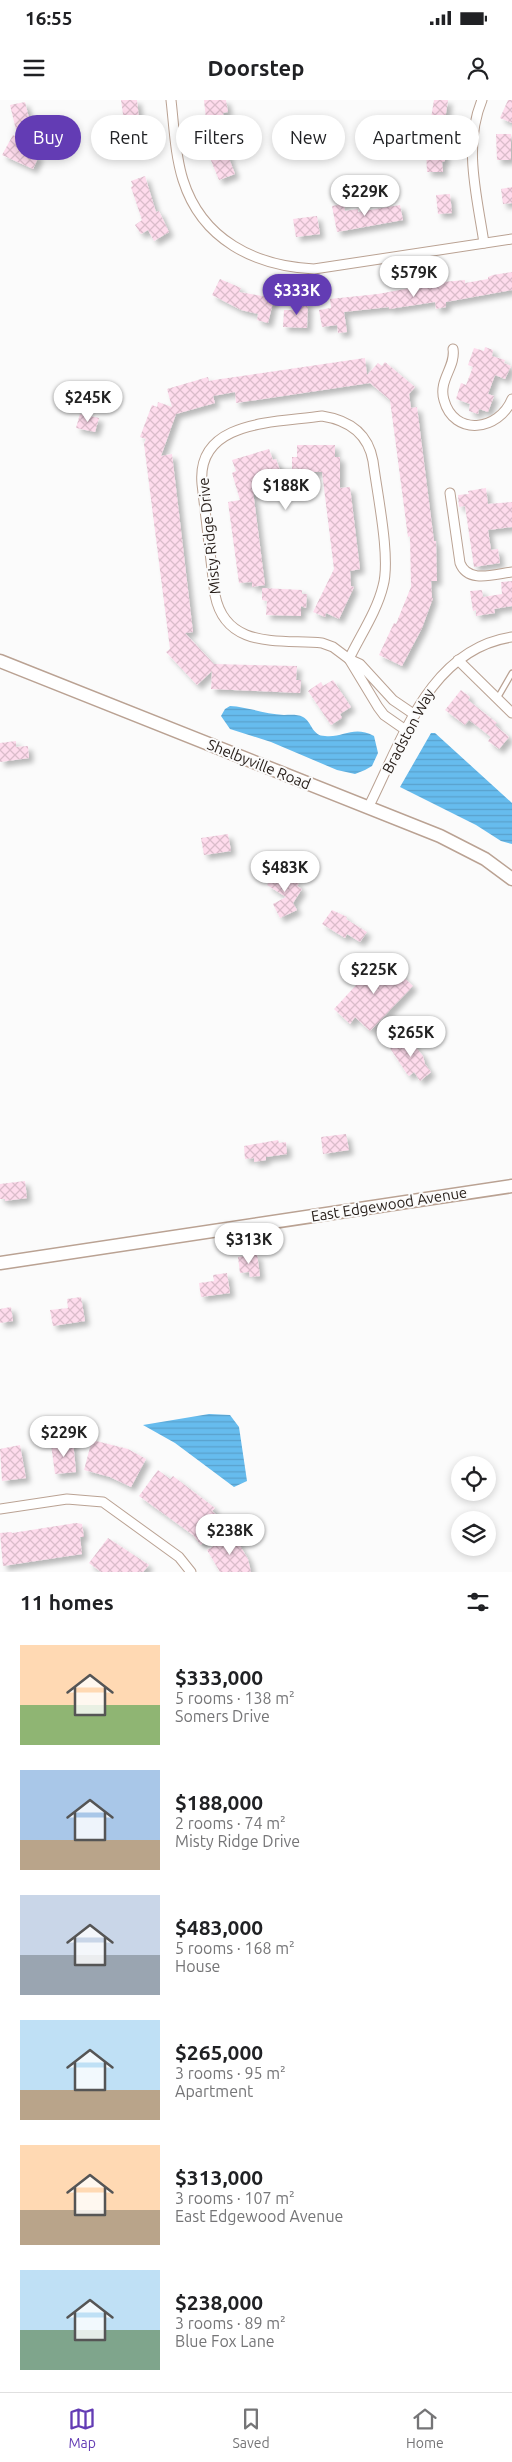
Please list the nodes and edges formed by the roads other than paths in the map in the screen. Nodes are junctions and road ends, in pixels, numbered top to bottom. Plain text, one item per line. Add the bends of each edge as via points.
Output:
1 (171, 100) edge
2 (482, 100) edge
3 (512, 239) edge
4 (484, 244) junction
5 (453, 348) dead end
6 (512, 399) edge
7 (450, 493) dead end
8 (512, 572) edge
9 (512, 637) edge
10 (349, 659) junction
11 (458, 660) junction
12 (0, 661) edge
13 (512, 673) edge
14 (497, 699) junction
15 (512, 713) edge
16 (415, 715) junction
17 (407, 731) junction
18 (368, 808) junction
19 (512, 879) edge
20 (512, 1186) edge
21 (0, 1263) edge
22 (0, 1509) edge
23 (191, 1572) edge

1 - 4 street via 182,178 193,203 220,236 236,249 268,264 288,268 324,268
2 - 4 street via 474,122 471,148
3 - 4 street
5 - 6 street via 454,358 444,380 443,393 446,406 454,416 468,424 488,424 503,415
7 - 8 street via 460,564 464,570 477,577
9 - 11 street, Bradston Way via 489,643
10 - 10 street, Misty Ridge Drive via 380,597 386,573 373,461 367,444 349,424 322,416 244,427 226,434 206,456 201,475 219,609 235,629 250,637 322,644 333,647
10 - 16 street, Misty Ridge Drive via 360,664 393,700
10 - 17 street, Misty Ridge Drive via 381,711
11 - 14 street
11 - 16 street, Bradston Way via 428,690
12 - 18 main road, Shelbyville Road
13 - 14 lane
14 - 15 street
16 - 17 street, Bradston Way
17 - 18 street, Bradston Way
18 - 19 main road, Shelbyville Road via 449,840
20 - 21 main road, East Edgewood Avenue
22 - 23 street via 67,1499 103,1502 179,1557

